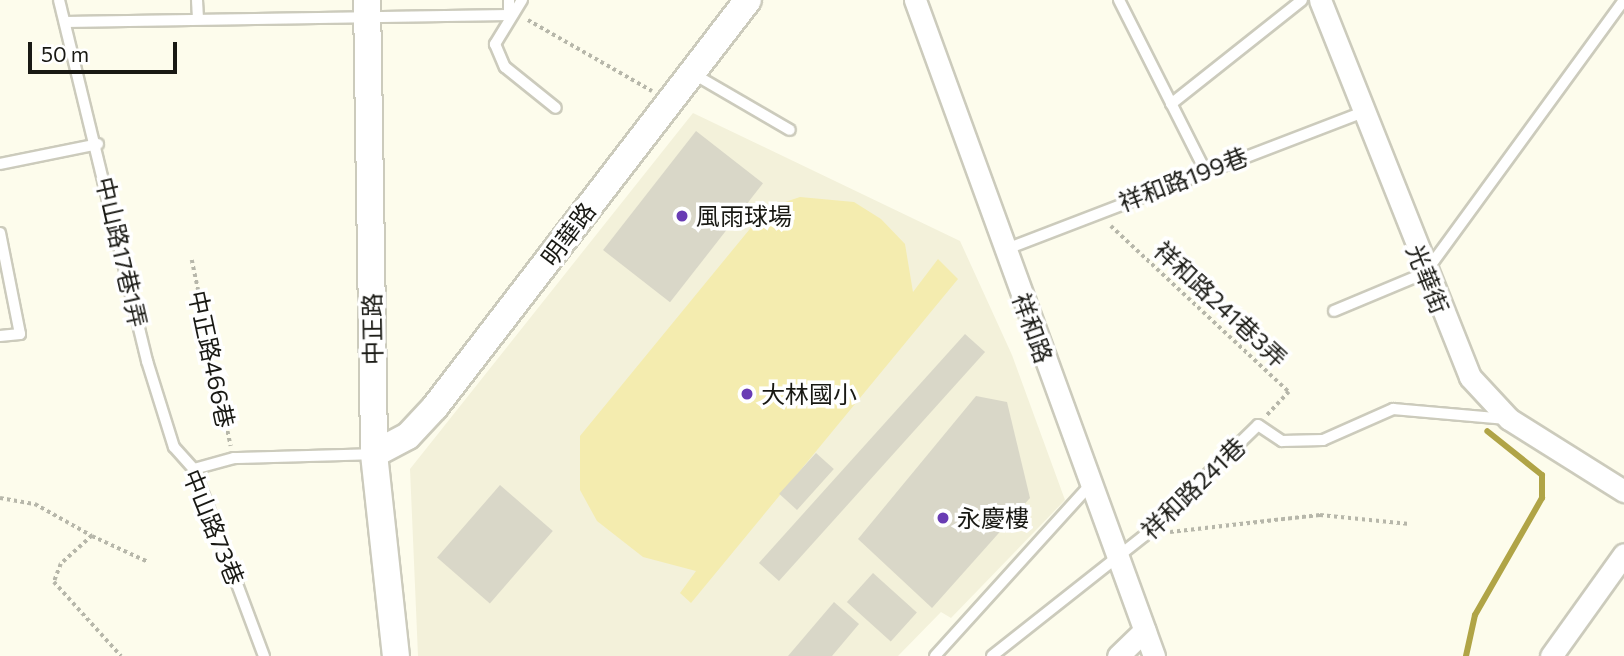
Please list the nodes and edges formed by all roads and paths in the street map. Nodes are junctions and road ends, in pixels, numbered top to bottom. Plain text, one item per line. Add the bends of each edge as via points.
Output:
1 (59, 0) edge
2 (197, 0) edge
3 (509, 0) edge
4 (522, 0) edge
5 (748, 0) edge
6 (915, 0) edge
7 (1119, 0) edge
8 (1302, 0) edge
9 (1320, 0) edge
10 (1624, 1) edge
11 (367, 8) edge
12 (509, 15) junction
13 (198, 19) junction
14 (65, 22) junction
15 (692, 73) junction
16 (669, 102) junction
17 (1171, 104) junction
18 (556, 108) dead end
19 (1363, 112) junction
20 (790, 130) dead end
21 (98, 144) junction
22 (0, 164) edge
23 (1205, 170) junction
24 (1096, 212) junction
25 (0, 233) edge
26 (1004, 250) junction
27 (192, 260) dead end
28 (1425, 273) junction
29 (1334, 311) dead end
30 (0, 336) edge
31 (147, 361) joint
32 (1509, 419) junction
33 (1258, 425) junction
34 (374, 454) junction
35 (234, 457) junction
36 (194, 469) junction
37 (1091, 484) junction
38 (1624, 491) edge
39 (0, 498) edge
40 (1409, 524) dead end
41 (92, 536) junction
42 (1143, 536) junction
43 (1624, 554) edge
44 (1118, 557) junction
45 (146, 561) dead end
46 (1145, 630) junction
47 (121, 656) edge
48 (264, 656) edge
49 (396, 656) edge
50 (935, 656) edge
51 (992, 656) edge
52 (1118, 656) edge
53 (1154, 656) edge
54 (1551, 656) edge

1 - 14 lane, 中山路17巷1弄
2 - 13 lane
3 - 12 lane
4 - 12 lane
5 - 15 street, 明華路
6 - 26 street, 祥和路
7 - 17 lane
8 - 17 lane
9 - 19 street, 光華街
10 - 28 lane
11 - 12 lane
11 - 13 lane
11 - 34 street, 中正路
12 - 16 path via 543,23
12 - 18 lane via 495,44 505,67
13 - 14 lane
14 - 21 lane, 中山路17巷1弄
15 - 16 street, 明華路
15 - 20 lane
16 - 34 street, 明華路 via 435,407 408,436
17 - 23 lane
19 - 23 lane, 祥和路199巷
19 - 28 street, 光華街
21 - 22 lane, 中山路17巷1弄
21 - 31 lane, 中山路17巷1弄
23 - 24 lane, 祥和路199巷
24 - 26 lane, 祥和路199巷
24 - 33 path, 祥和路241巷3弄 via 1289,391
25 - 30 lane via 20,334
26 - 37 street, 祥和路
27 - 35 path, 中正路466巷
28 - 29 lane
28 - 32 street, 光華街 via 1471,377
31 - 36 lane, 中山路73巷 via 174,447
32 - 33 lane, 祥和路241巷 via 1393,409 1323,440 1282,441
32 - 38 street, 光華街
33 - 42 lane, 祥和路241巷
34 - 35 lane, 中正路466巷
34 - 49 street, 中正路
35 - 36 lane, 中正路466巷
36 - 48 lane, 中山路73巷
37 - 44 street, 祥和路
37 - 50 lane
39 - 41 path via 35,504
40 - 42 path via 1320,514
41 - 45 path
41 - 47 path via 61,564 54,582
42 - 44 lane, 祥和路241巷
43 - 54 street
44 - 46 street, 祥和路
44 - 51 lane, 祥和路241巷 via 1006,638
46 - 52 street
46 - 53 street, 祥和路

